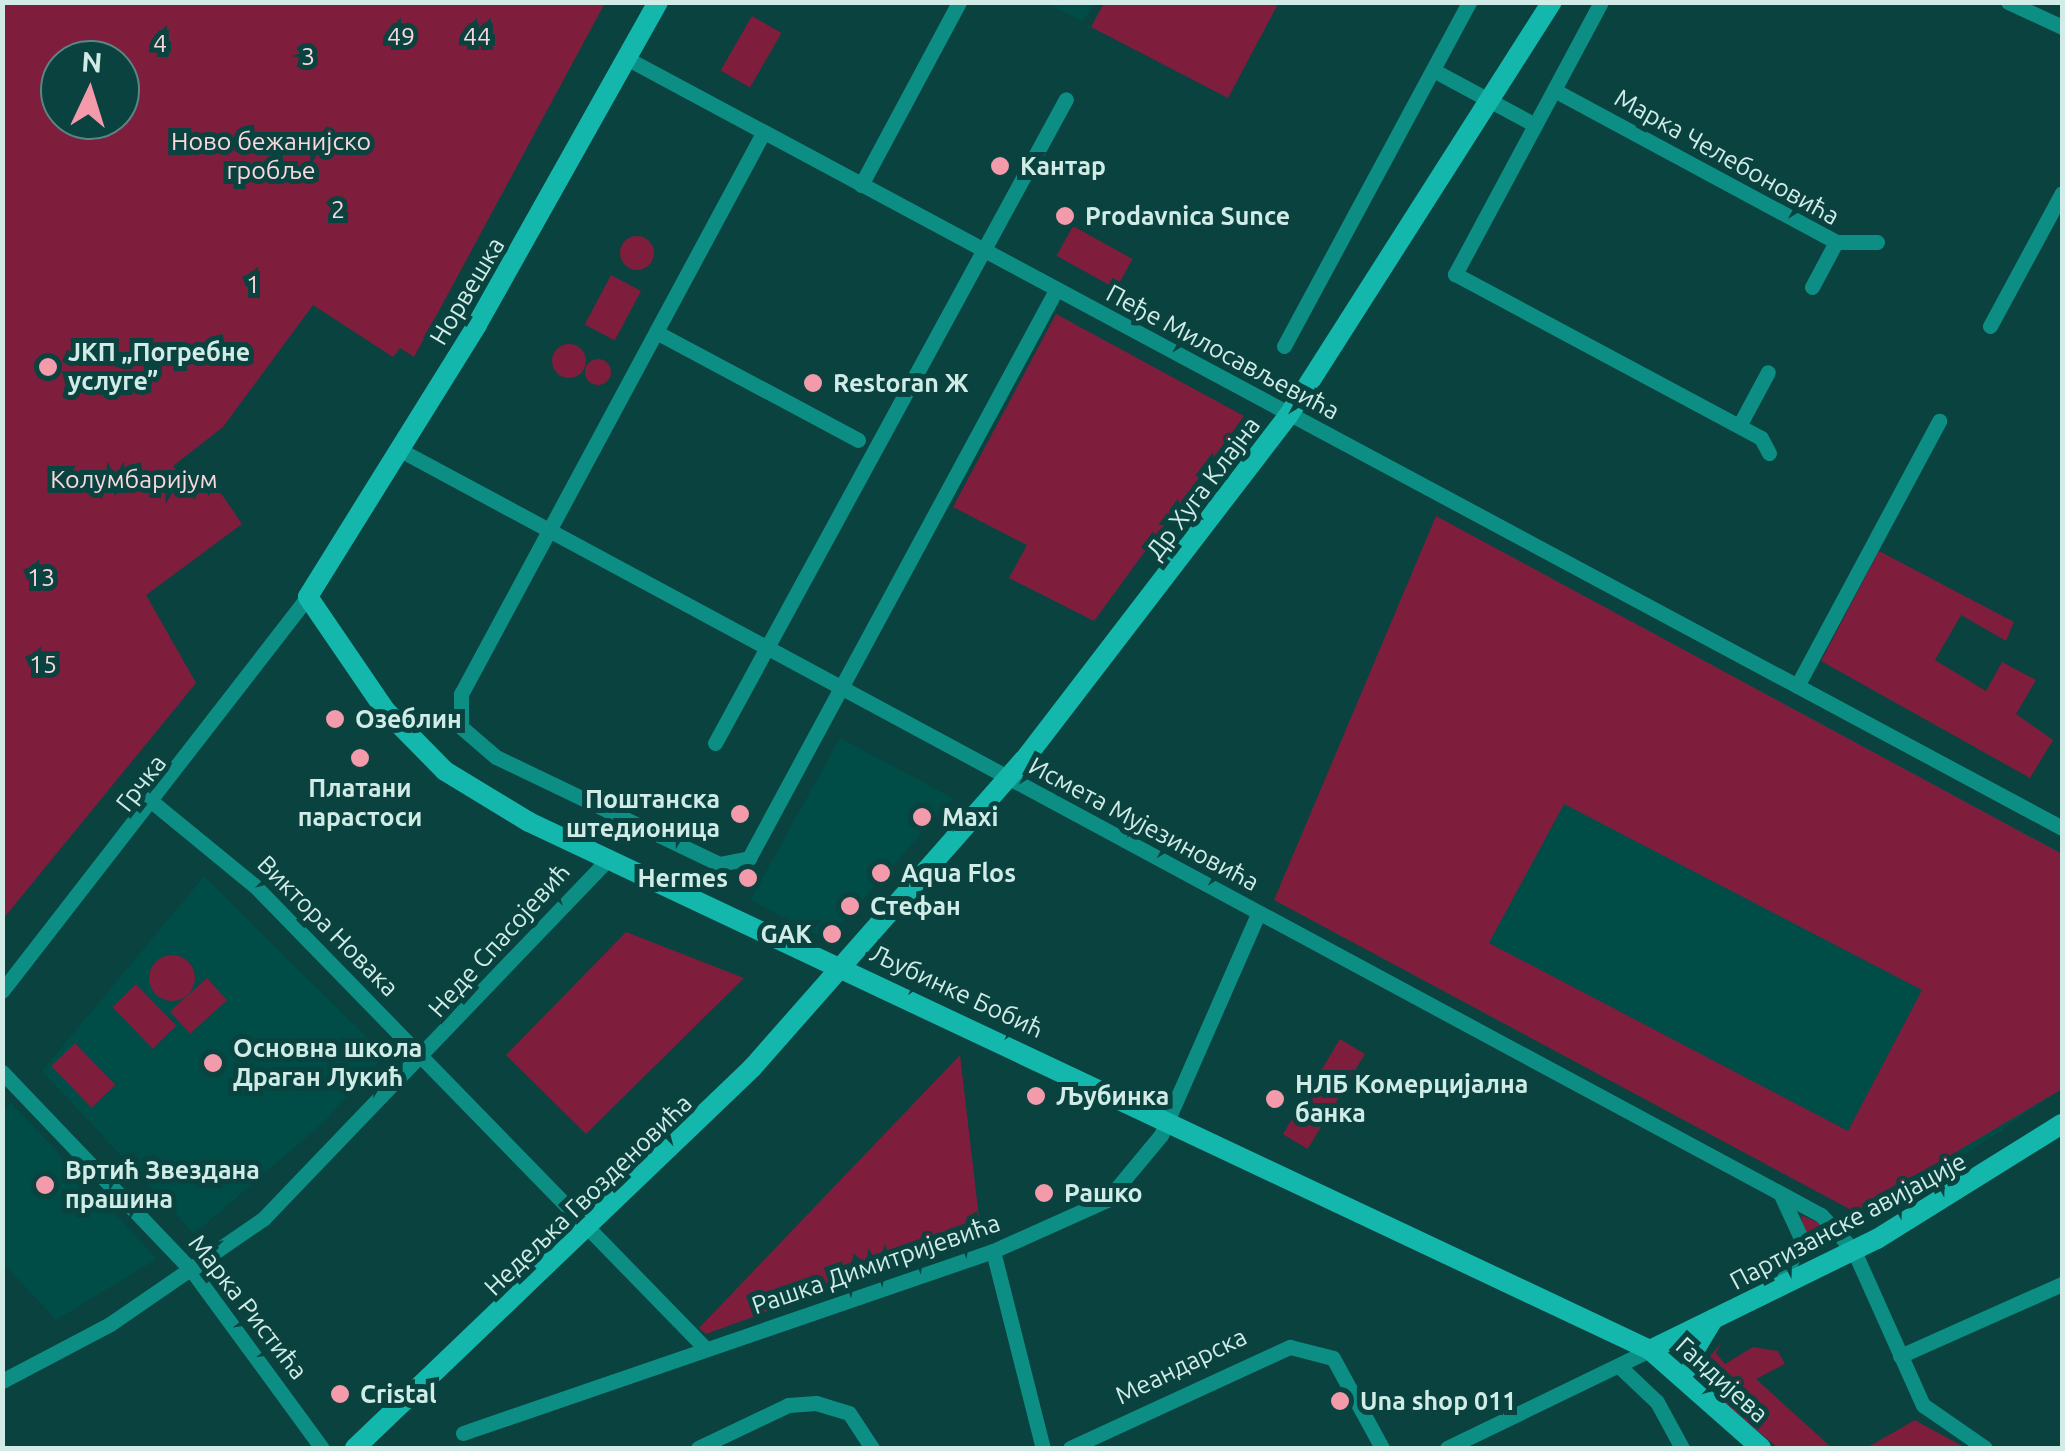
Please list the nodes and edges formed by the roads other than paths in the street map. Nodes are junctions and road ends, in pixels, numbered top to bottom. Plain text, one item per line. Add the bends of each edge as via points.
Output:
1 (658, 2) edge
2 (959, 2) edge
3 (1469, 2) edge
4 (1552, 2) edge
5 (1601, 2) edge
6 (2008, 2) edge
7 (2062, 27) edge
8 (628, 58) junction
9 (1433, 70) junction
10 (1554, 90) junction
11 (1066, 99) dead end
12 (1493, 102) junction
13 (1535, 125) junction
14 (763, 133) junction
15 (861, 185) junction
16 (2062, 193) edge
17 (1836, 242) junction
18 (1877, 242) dead end
19 (980, 250) junction
20 (1812, 287) dead end
21 (1056, 290) junction
22 (1990, 326) dead end
23 (656, 332) junction
24 (1284, 346) dead end
25 (1768, 372) dead end
26 (1288, 416) junction
27 (1938, 421) dead end
28 (1739, 426) junction
29 (858, 440) dead end
30 (402, 451) junction
31 (1769, 453) dead end
32 (548, 533) junction
33 (308, 598) junction
34 (766, 648) junction
35 (1797, 686) junction
36 (842, 690) junction
37 (714, 744) dead end
38 (1008, 779) junction
39 (156, 804) junction
40 (2062, 828) edge
41 (608, 859) junction
42 (1258, 914) junction
43 (846, 967) junction
44 (2, 991) edge
45 (424, 1060) junction
46 (2, 1072) edge
47 (1169, 1118) junction
48 (2062, 1124) edge
49 (1779, 1192) junction
50 (591, 1230) junction
51 (993, 1251) junction
52 (1854, 1251) junction
53 (192, 1272) junction
54 (2062, 1284) edge
55 (1781, 1285) junction
56 (1712, 1319) junction
57 (706, 1350) junction
58 (1650, 1350) junction
59 (1900, 1356) junction
60 (1619, 1366) junction
61 (2, 1380) edge
62 (1690, 1383) junction
63 (462, 1433) dead end
64 (322, 1448) edge
65 (354, 1448) edge
66 (698, 1448) edge
67 (872, 1448) edge
68 (1044, 1448) edge
69 (1070, 1448) edge
70 (1382, 1448) edge
71 (1447, 1448) edge
72 (1682, 1448) edge
73 (1761, 1448) edge
74 (1985, 1448) edge

1 - 8 main road, Норвешка
2 - 15 street
3 - 9 street
4 - 12 main road, Др Хуга Клајна
5 - 10 street
6 - 7 street
8 - 14 street, Пеђе Милосављевића
8 - 30 main road, Норвешка
9 - 12 street
9 - 24 street
10 - 13 street
10 - 17 street, Марка Челебоновића
11 - 19 street
12 - 13 street
12 - 26 main road, Др Хуга Клајна
13 - 28 street via 1456,274
14 - 15 street, Пеђе Милосављевића
14 - 23 street
15 - 19 street, Пеђе Милосављевића
16 - 22 street
17 - 18 street
17 - 20 street, Марка Челебоновића
19 - 21 street, Пеђе Милосављевића
19 - 34 street
21 - 26 street, Пеђе Милосављевића
21 - 36 street
23 - 29 street
23 - 32 street
25 - 28 street
26 - 35 street, Пеђе Милосављевића
26 - 38 main road, Др Хуга Клајна
27 - 35 street
28 - 31 street
30 - 32 street, Исмета Мујезиновића
30 - 33 main road, Норвешка
32 - 34 street, Исмета Мујезиновића
32 - 36 street via 458,704 467,736 496,757 719,864 740,863
33 - 39 street, Грчка
33 - 41 main road, Љубинке Бобић via 426,755 505,809
34 - 36 street, Исмета Мујезиновића
34 - 37 street
35 - 40 street, Пеђе Милосављевића
36 - 38 street, Исмета Мујезиновића
38 - 42 street, Исмета Мујезиновића
38 - 43 main road, Др Хуга Клајна
39 - 44 street, Грчка
39 - 45 street, Виктора Новака via 256,886
41 - 43 main road, Љубинке Бобић
41 - 45 street, Неде Спасојевић
42 - 47 street, Рашка Димитријевића
42 - 49 street, Исмета Мујезиновића
43 - 47 main road, Љубинке Бобић
43 - 50 main road, Недељка Гвозденовића
45 - 50 street, Виктора Новака
45 - 53 street, Неде Спасојевић via 283,1201
46 - 53 street, Марка Ристића
47 - 51 street, Рашка Димитријевића via 1107,1200
47 - 58 main road, Љубинке Бобић
48 - 52 main road, Партизанске авијације
49 - 52 street, Исмета Мујезиновића via 1834,1225
49 - 55 street via 1801,1238
50 - 57 street, Виктора Новака
50 - 65 main road, Недељка Гвозденовића
51 - 57 street, Рашка Димитријевића
51 - 68 street
52 - 55 main road, Партизанске авијације
52 - 59 street
53 - 61 street, Неде Спасојевић
53 - 64 street, Марка Ристића
54 - 59 street
55 - 56 main road, Партизанске авијације
56 - 58 main road, Партизанске авијације
56 - 62 main road via 1694,1351
57 - 63 street, Рашка Димитријевића
58 - 60 street
58 - 62 main road, Гандијева
59 - 74 street via 1928,1411
60 - 71 street
60 - 72 street via 1657,1402
62 - 73 main road, Гандијева
66 - 67 street via 803,1403 849,1413
69 - 70 street, Меандарска via 1290,1348 1333,1358

